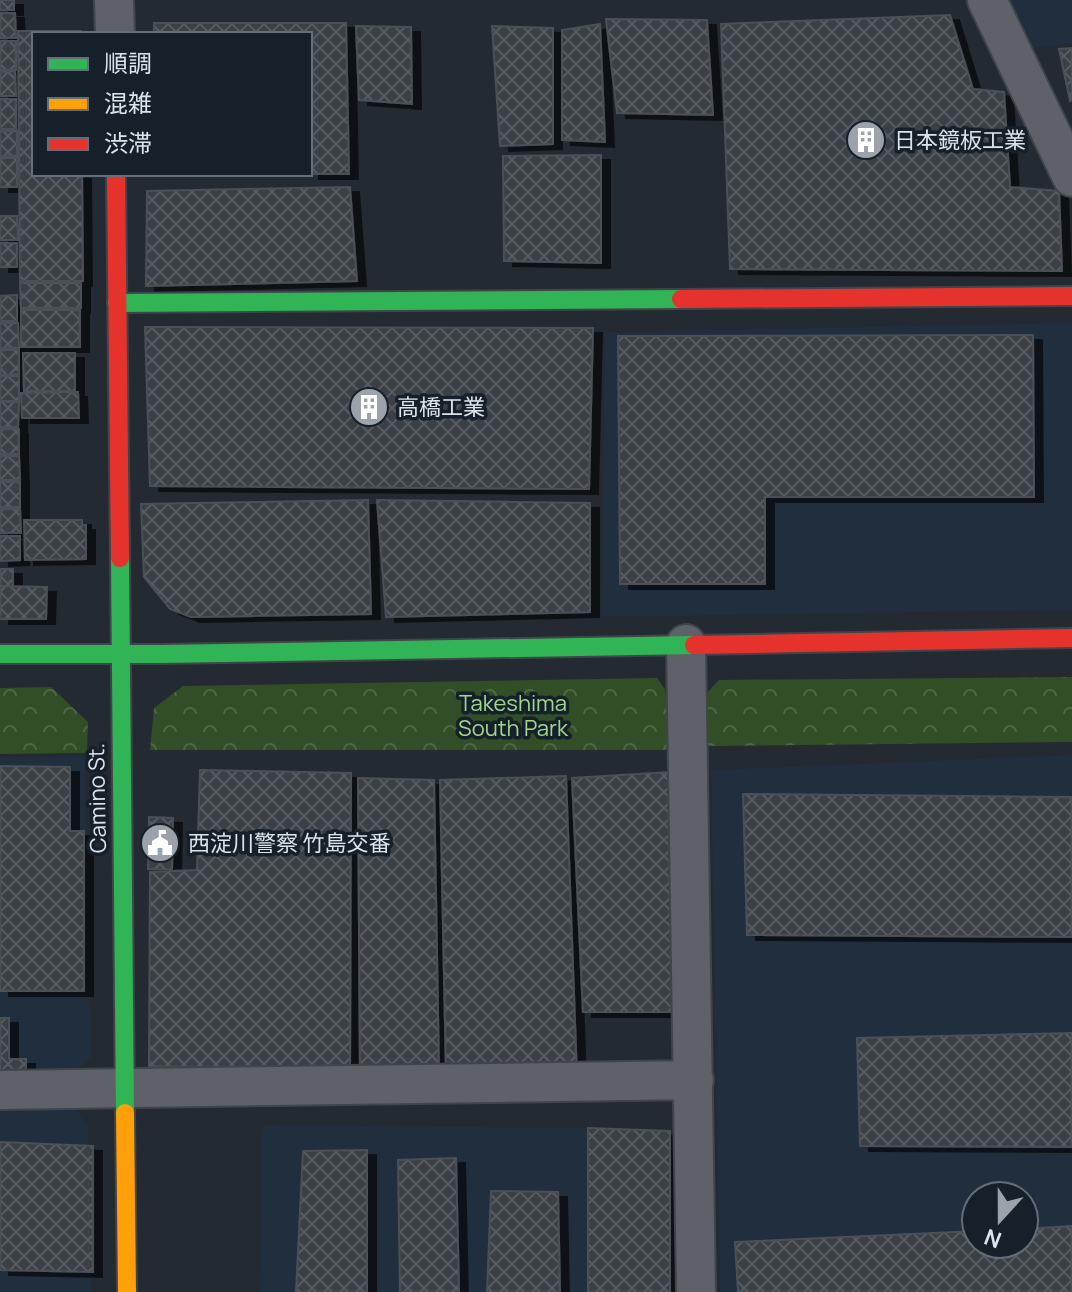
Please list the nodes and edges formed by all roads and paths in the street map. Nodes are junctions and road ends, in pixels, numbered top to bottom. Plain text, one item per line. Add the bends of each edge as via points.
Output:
1 (114, 0) edge
2 (987, 0) edge
3 (115, 32) edge
4 (116, 176) edge
5 (1072, 177) edge
6 (1072, 296) edge
7 (117, 303) junction
8 (1072, 638) edge
9 (686, 644) junction
10 (0, 654) edge
11 (119, 655) junction
12 (694, 1080) junction
13 (124, 1089) junction
14 (0, 1090) edge
15 (127, 1292) edge
16 (696, 1292) edge

1 - 3 street
2 - 5 street
4 - 7 street, Camino St.
6 - 7 street
7 - 11 street, Camino St.
8 - 9 street
9 - 11 street
9 - 12 street
10 - 11 street
11 - 13 street, Camino St.
12 - 13 street
12 - 16 street
13 - 14 street
13 - 15 street, Camino St.

